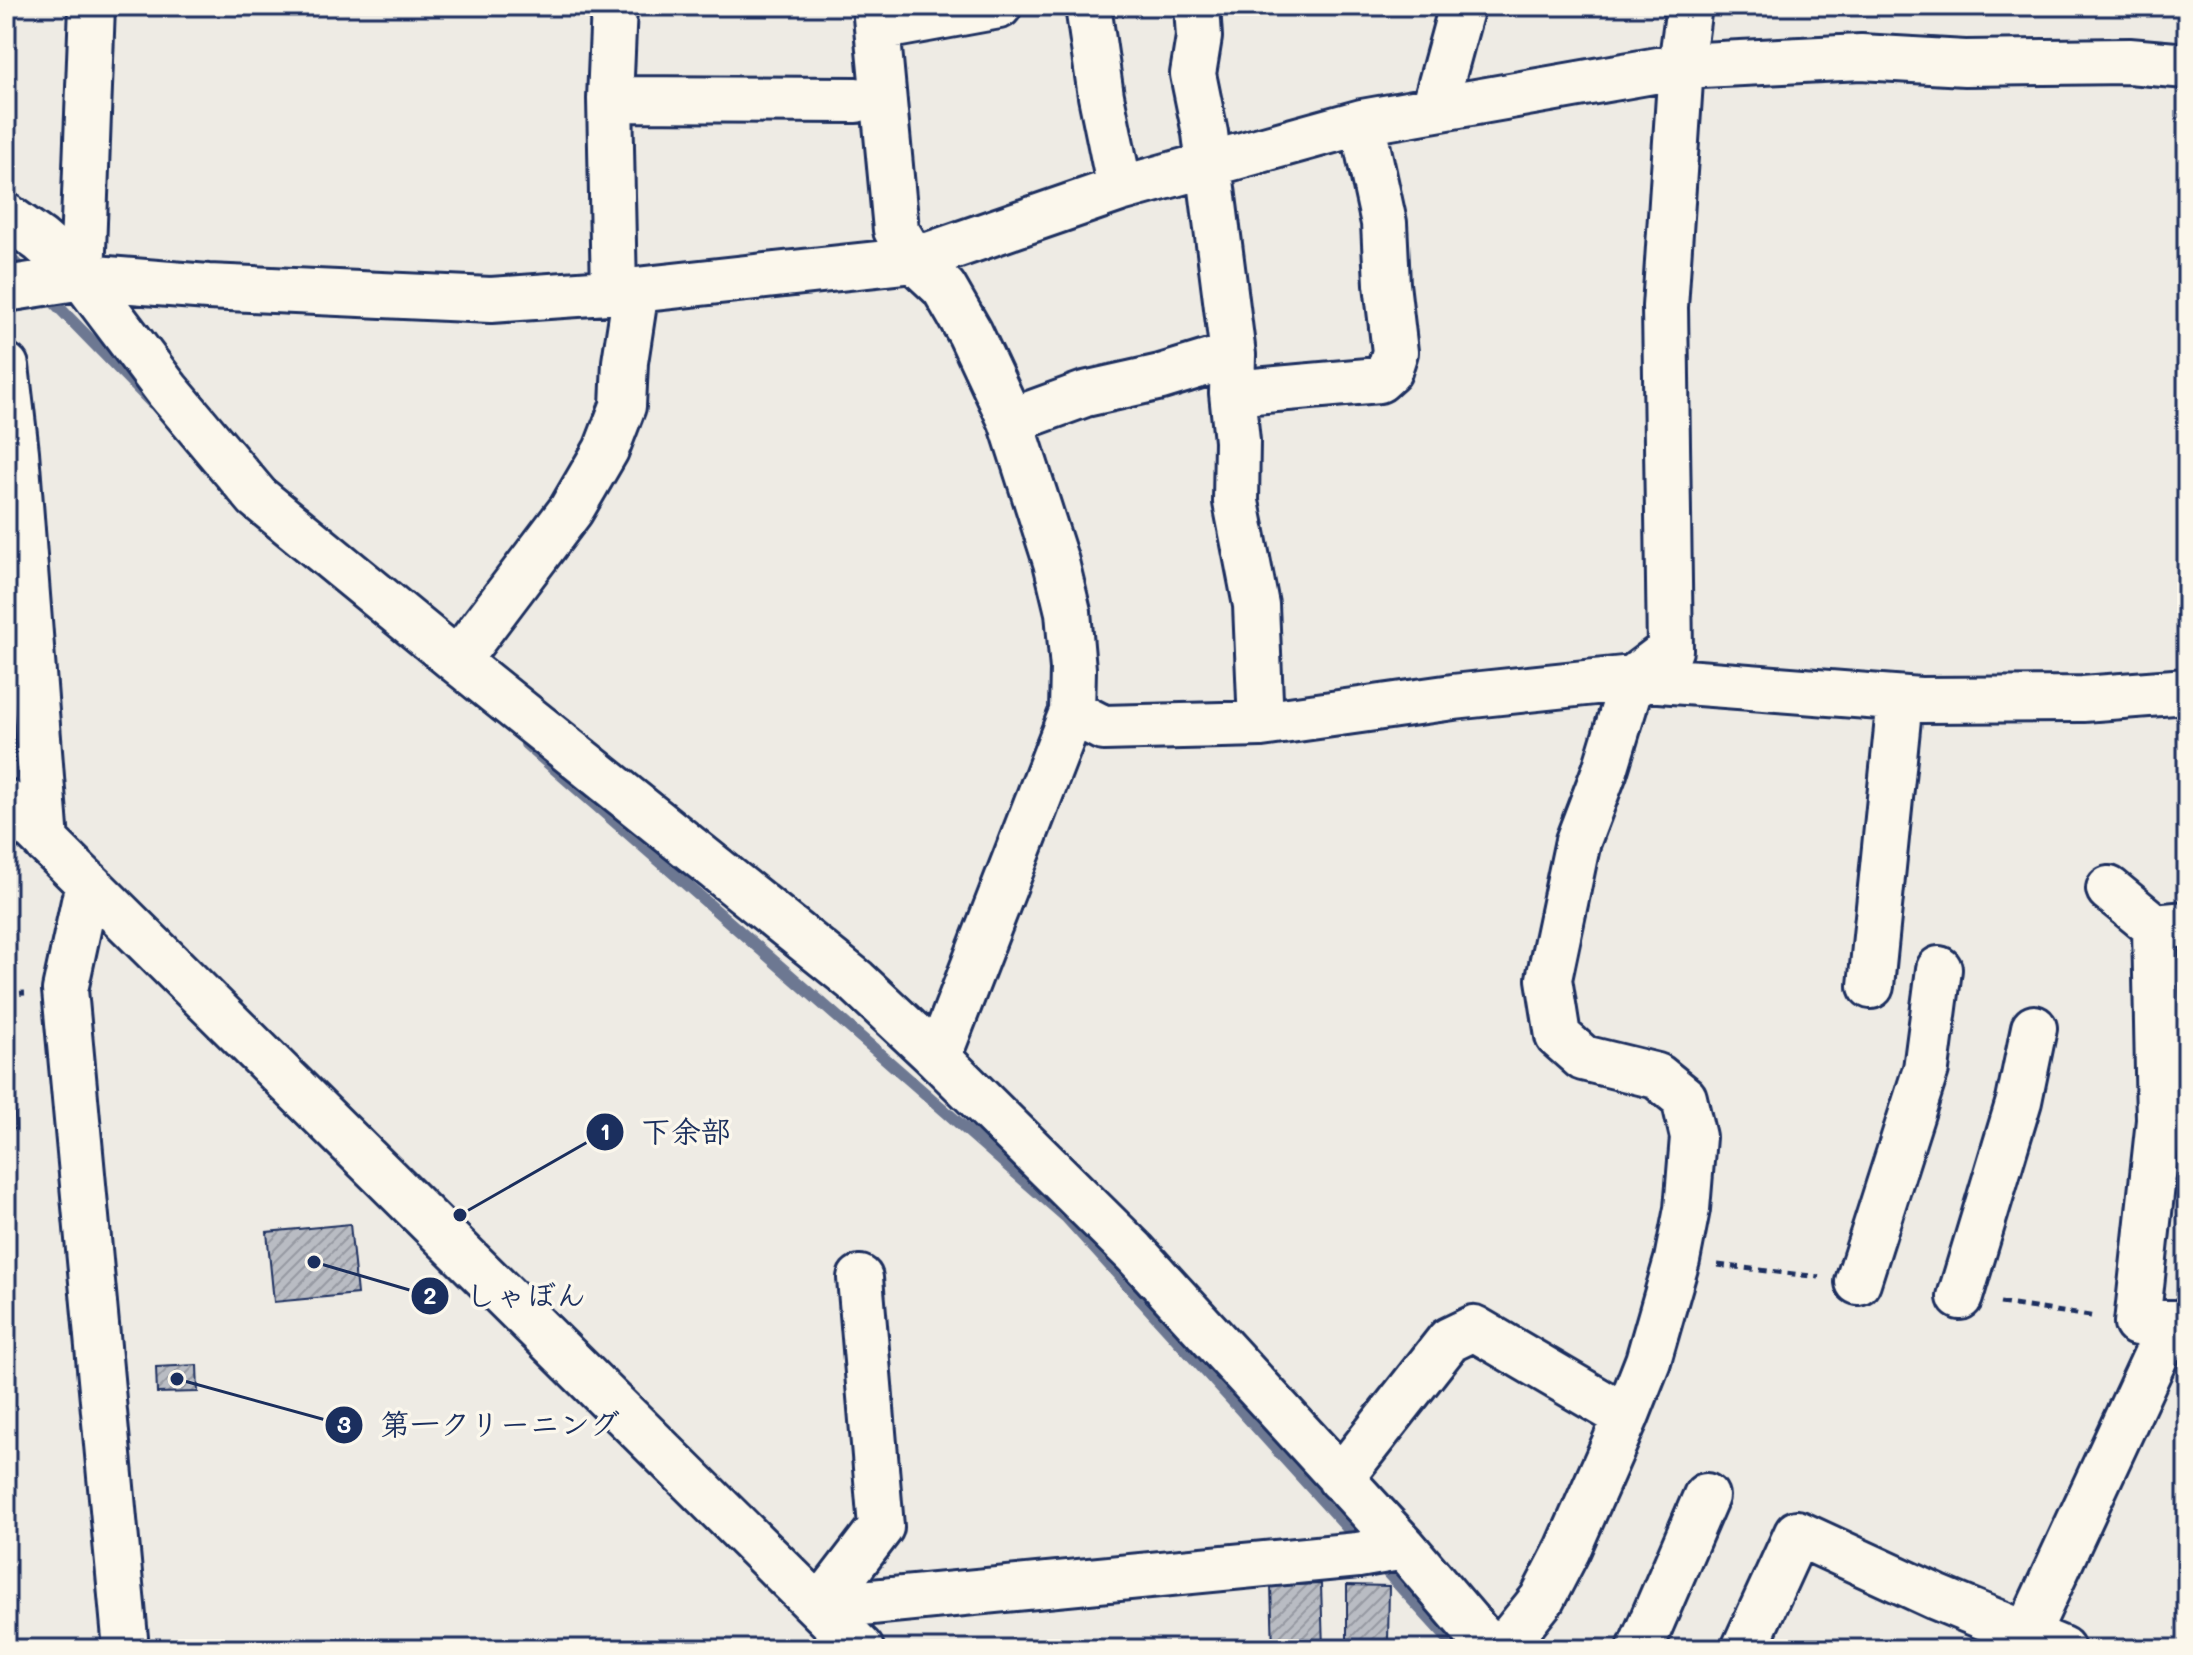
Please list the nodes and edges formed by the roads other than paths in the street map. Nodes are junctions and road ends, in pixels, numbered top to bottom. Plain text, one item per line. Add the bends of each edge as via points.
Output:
1 (92, 6) edge
2 (614, 6) edge
3 (999, 6) edge
4 (1088, 6) edge
5 (1197, 6) edge
6 (1462, 6) edge
7 (1689, 6) edge
8 (876, 17) edge
9 (1681, 66) junction
10 (2187, 66) edge
11 (610, 99) junction
12 (856, 100) dead end
13 (1434, 109) junction
14 (1362, 122) junction
15 (1207, 164) junction
16 (1120, 189) junction
17 (6, 216) edge
18 (914, 260) junction
19 (82, 277) junction
20 (6, 289) edge
21 (625, 291) junction
22 (6, 366) edge
23 (1232, 374) junction
24 (1011, 421) junction
25 (457, 661) junction
26 (1633, 678) junction
27 (2187, 691) edge
28 (1900, 699) junction
29 (1072, 712) junction
30 (1261, 724) junction
31 (6, 802) edge
32 (46, 842) junction
33 (88, 883) junction
34 (2109, 889) dead end
35 (2171, 925) edge
36 (1939, 969) dead end
37 (1871, 986) dead end
38 (2034, 1028) dead end
39 (938, 1058) junction
40 (860, 1278) dead end
41 (1858, 1282) road end
42 (1960, 1297) road end
43 (2165, 1323) edge
44 (1626, 1417) junction
45 (1340, 1479) junction
46 (1706, 1496) dead end
47 (1404, 1547) junction
48 (820, 1607) junction
49 (2036, 1644) edge
50 (126, 1649) edge
51 (861, 1649) edge
52 (1491, 1649) edge
53 (1502, 1649) edge
54 (1640, 1649) edge
55 (1744, 1649) edge

1 - 19 street
2 - 11 street
3 - 8 street
4 - 16 street
5 - 15 street via 1193,74
6 - 13 street
7 - 9 street
8 - 18 street via 896,230
9 - 10 street via 1861,57
9 - 13 street
9 - 26 street via 1665,307 1670,650
11 - 12 street
11 - 21 street
13 - 14 street
14 - 15 street
14 - 23 street via 1384,223 1395,352 1389,371 1379,380
15 - 16 street
15 - 23 street
16 - 18 street
17 - 19 street
18 - 21 street
18 - 24 street via 944,288
19 - 20 street
19 - 21 street via 491,300
19 - 25 street via 257,497
21 - 25 street via 623,406 606,450 571,510
22 - 32 street
23 - 24 street via 1161,377 1085,394
23 - 30 street via 1236,502 1256,605
24 - 29 street via 1068,612
25 - 39 street via 856,981
26 - 28 street
26 - 30 street
26 - 44 street via 1578,841 1549,979 1558,1036 1583,1058 1657,1076 1684,1098 1693,1137 1677,1260
27 - 28 street via 2083,699
28 - 37 street
29 - 30 street via 1103,728
29 - 39 street
31 - 32 street
32 - 33 street
33 - 48 street
33 - 50 street via 65,990
34 - 35 street
35 - 43 street via 2159,1120
36 - 41 street via 1926,1069
38 - 42 street via 2019,1101
39 - 45 street via 1134,1252
40 - 48 street via 881,1527
43 - 49 street
44 - 45 street via 1474,1328 1449,1340
44 - 53 street via 1568,1549
45 - 47 street
46 - 54 street
47 - 48 street
47 - 52 street
48 - 51 street
49 - 55 street via 1797,1533

